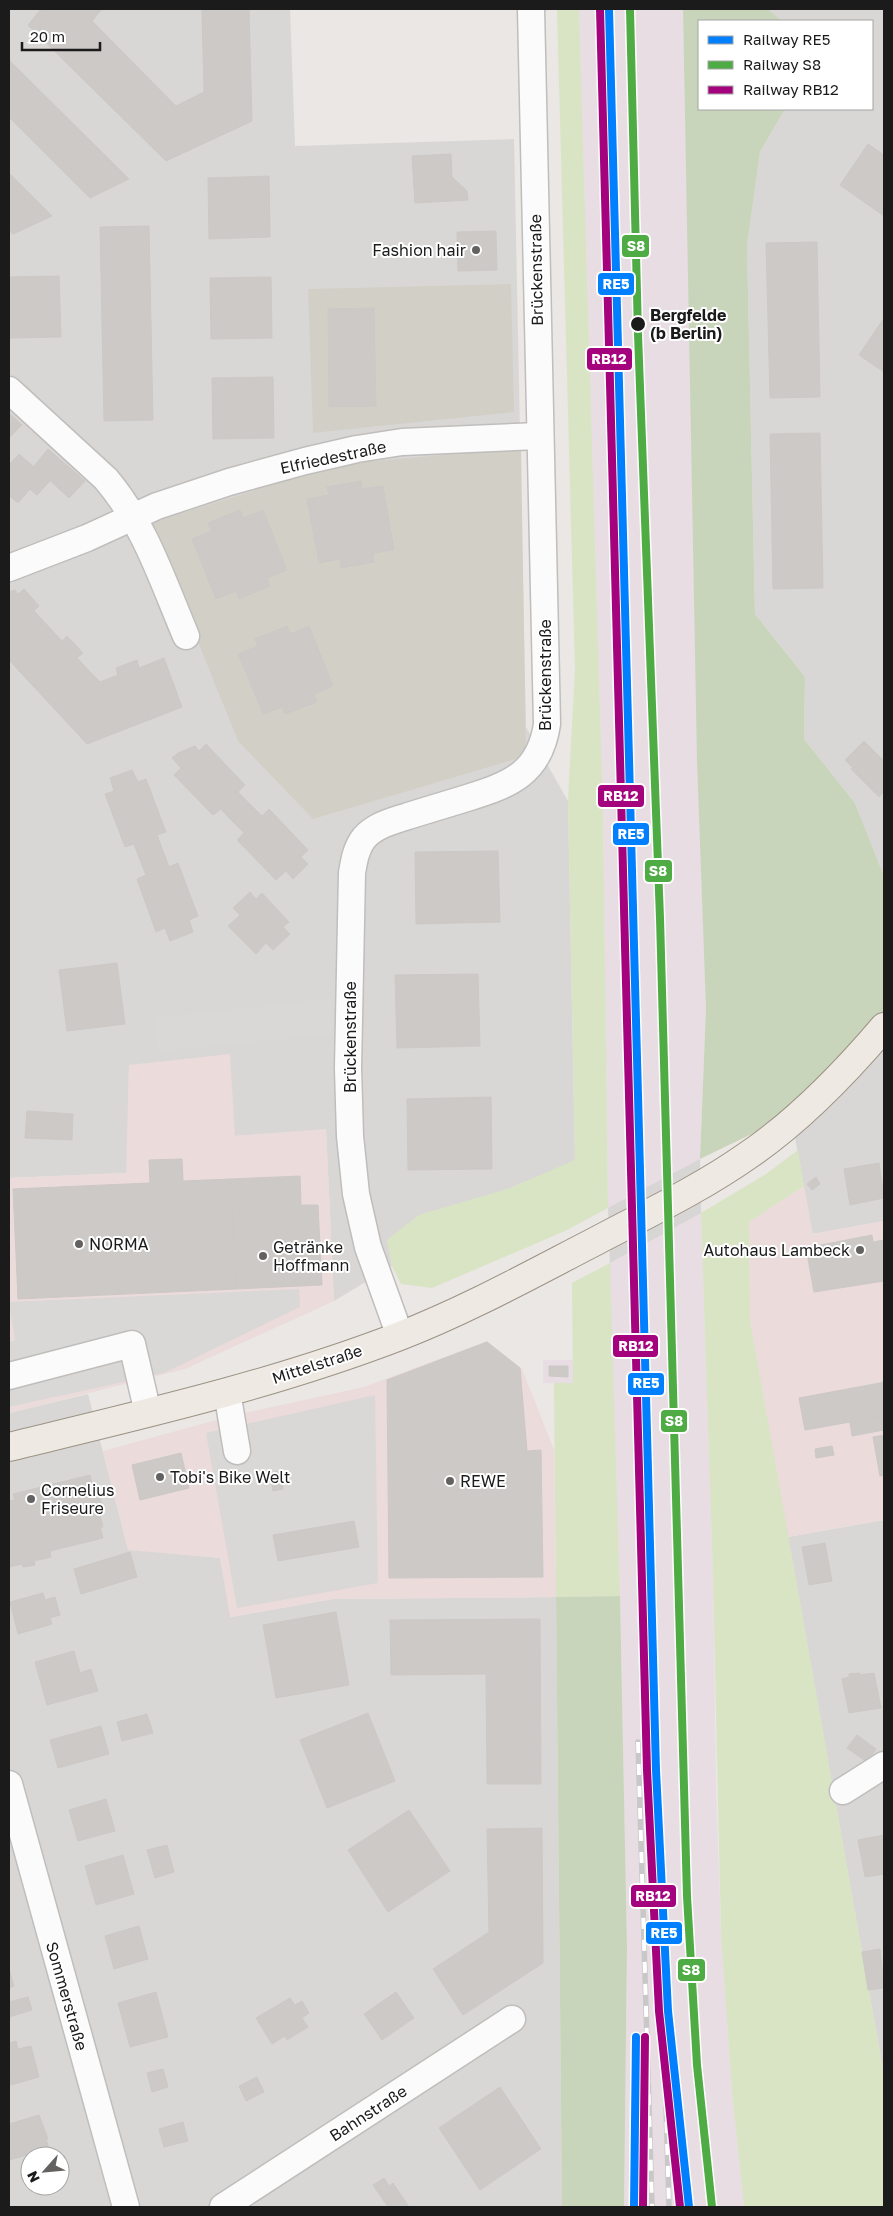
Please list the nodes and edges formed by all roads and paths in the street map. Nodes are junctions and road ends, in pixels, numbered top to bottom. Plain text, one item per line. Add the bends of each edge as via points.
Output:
1 (530, 9) edge
2 (9, 390) edge
3 (539, 436) junction
4 (133, 516) junction
5 (9, 568) edge
6 (186, 636) dead end
7 (884, 1027) edge
8 (400, 1336) junction
9 (9, 1376) edge
10 (227, 1392) junction
11 (148, 1413) junction
12 (9, 1447) edge
13 (237, 1452) dead end
14 (884, 1765) edge
15 (9, 1784) edge
16 (843, 1791) dead end
17 (512, 2019) dead end
18 (126, 2207) edge
19 (223, 2207) edge

1 - 3 street, Brückenstraße
2 - 4 street via 106,480
3 - 4 street, Elfriedestraße via 402,442 358,449 230,482
3 - 8 street, Brückenstraße via 545,741 525,772 510,782 380,826 365,837 354,858 348,1068 350,1136 356,1194 368,1246
4 - 5 street, Elfriedestraße
4 - 6 street
7 - 8 main road, Mittelstraße via 849,1066 785,1127 746,1157 609,1234
8 - 10 main road, Mittelstraße
9 - 11 street via 132,1344
10 - 11 main road, Mittelstraße
10 - 13 street
11 - 12 main road, Mittelstraße
14 - 16 street
15 - 18 street, Sommerstraße
17 - 19 street, Bahnstraße

